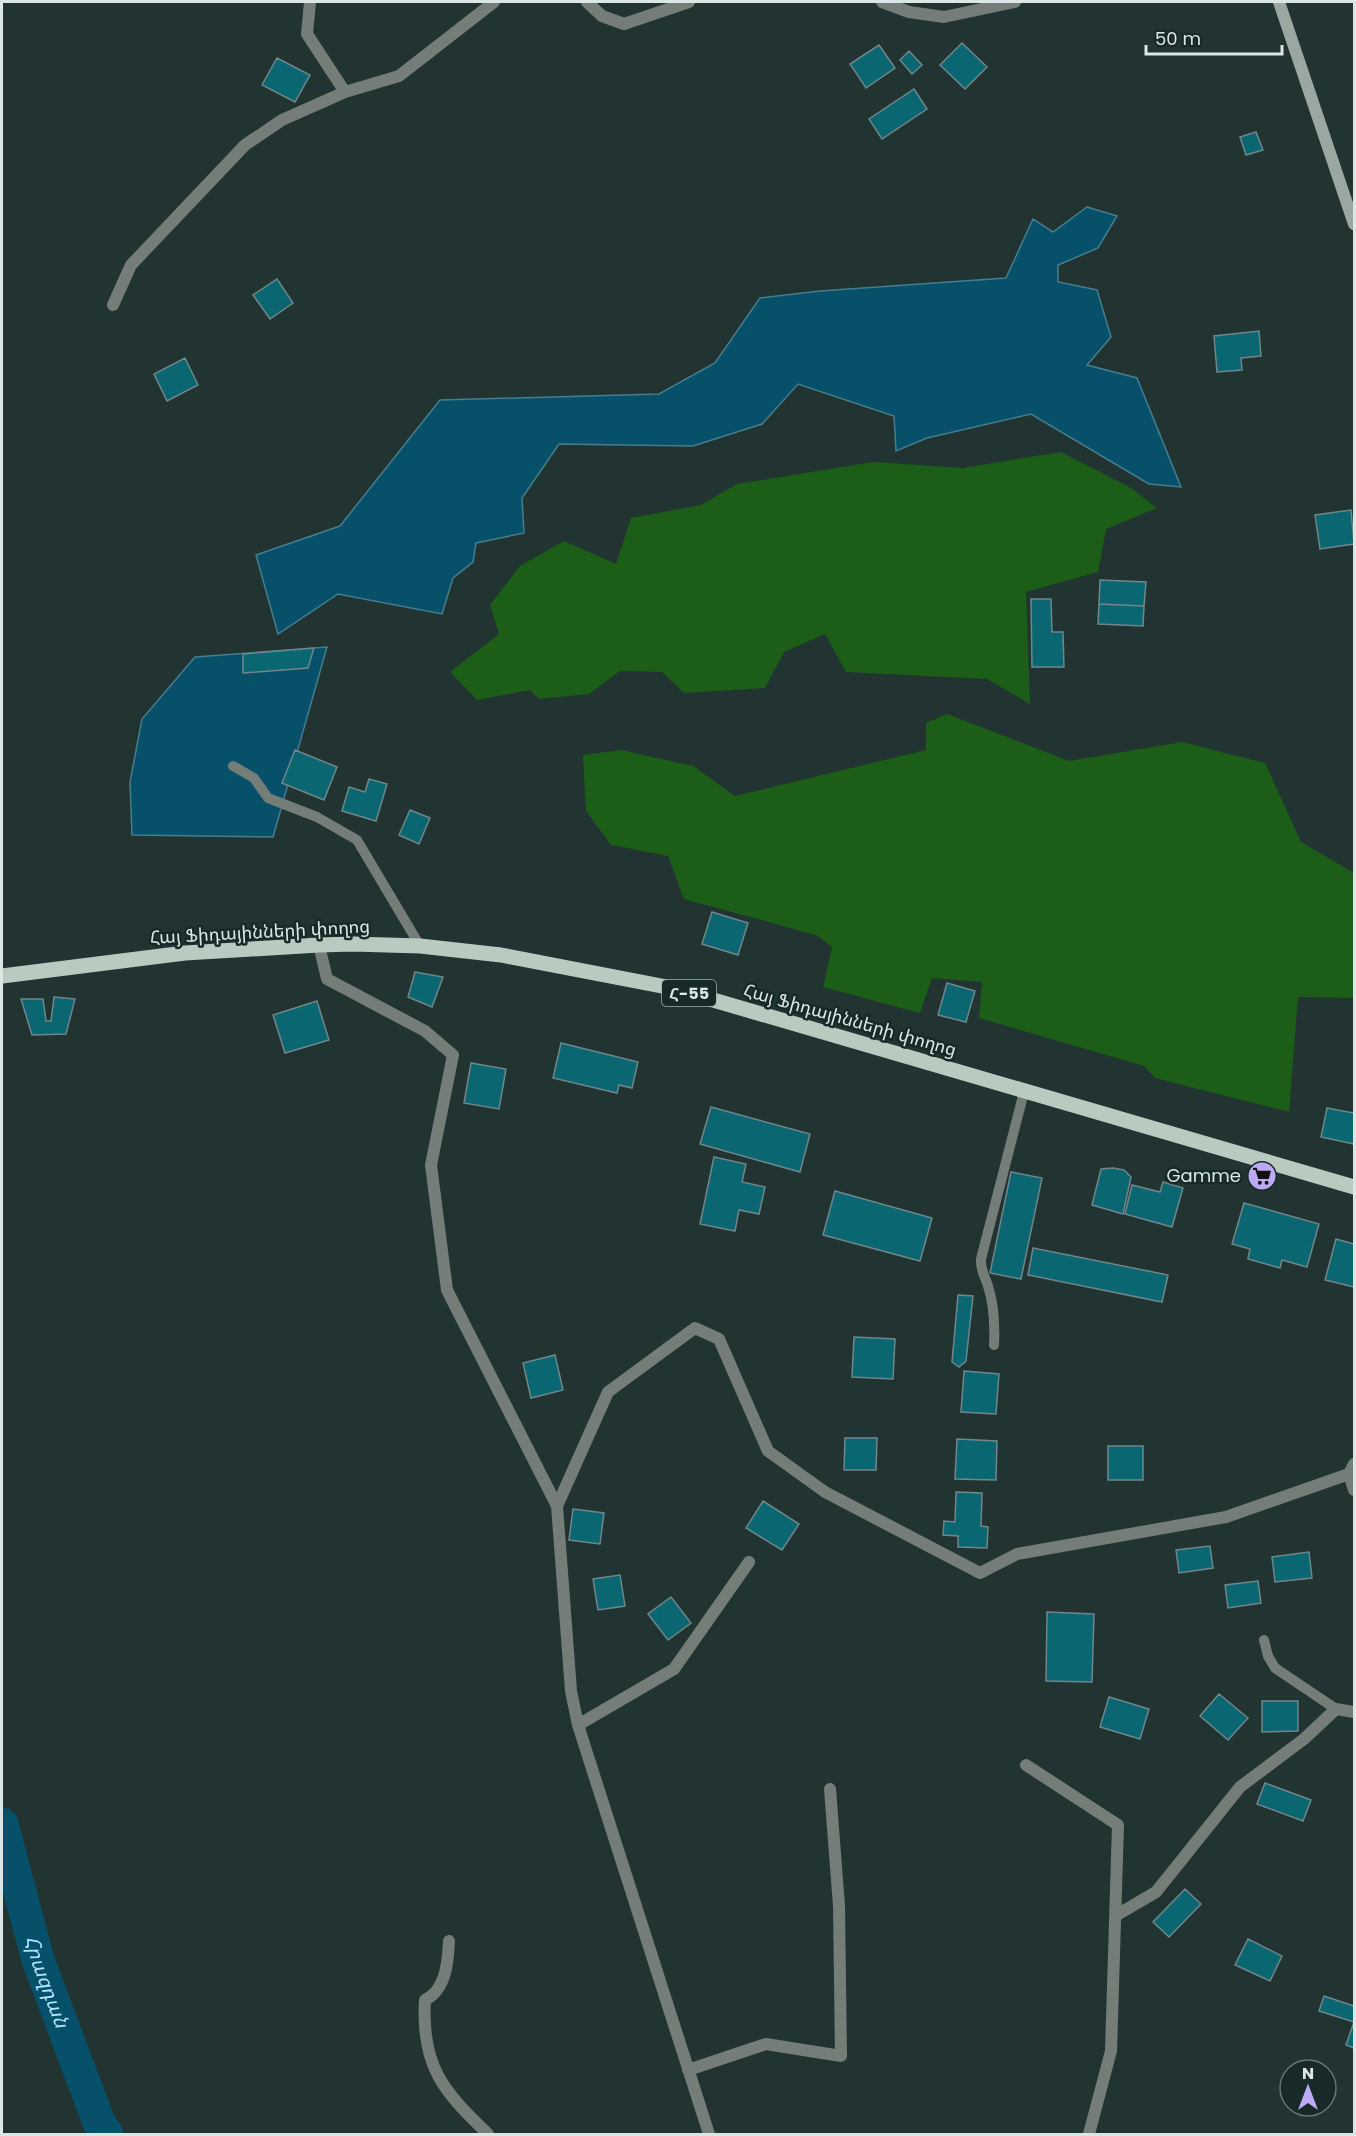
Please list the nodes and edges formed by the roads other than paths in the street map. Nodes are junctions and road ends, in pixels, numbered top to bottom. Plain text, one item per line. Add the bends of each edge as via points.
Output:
1 (310, 2) edge
2 (494, 2) edge
3 (587, 2) edge
4 (689, 2) edge
5 (882, 2) edge
6 (1015, 2) edge
7 (1278, 2) edge
8 (345, 92) junction
9 (1354, 224) edge
10 (113, 306) dead end
11 (233, 766) dead end
12 (319, 945) junction
13 (420, 946) junction
14 (2, 976) edge
15 (1024, 1092) junction
16 (1354, 1187) edge
17 (994, 1345) dead end
18 (1352, 1469) edge
19 (1354, 1490) edge
20 (557, 1506) junction
21 (749, 1562) dead end
22 (1264, 1640) dead end
23 (1336, 1709) junction
24 (1354, 1712) edge
25 (578, 1725) junction
26 (1026, 1765) dead end
27 (830, 1789) dead end
28 (1115, 1916) junction
29 (449, 1941) dead end
30 (688, 2070) junction
31 (488, 2134) edge
32 (709, 2134) edge
33 (1089, 2134) edge

1 - 8 street via 307,34
2 - 8 street via 399,76
3 - 4 street via 602,16 624,24
5 - 6 street via 909,12 944,17
7 - 9 main road
8 - 10 street via 282,120 244,145 131,265
11 - 13 lane via 254,778 268,798 317,817 357,840
12 - 13 main road, Հայ Ֆիդայինների փողոց / Հ-55
12 - 14 main road, Հայ Ֆիդայինների փողոց / Հ-55 via 185,953
12 - 20 street via 327,979 425,1031 453,1055 431,1165 447,1290
13 - 15 main road, Հայ Ֆիդայինների փողոց / Հ-55 via 501,955 672,988
15 - 16 main road, Հայ Ֆիդայինների փողոց / Հ-55
15 - 17 lane via 981,1258 980,1268 995,1323
18 - 19 street
18 - 20 street via 1226,1517 1017,1554 980,1573 825,1492 768,1451 719,1339 694,1328 608,1392
20 - 25 street via 571,1691
21 - 25 street via 674,1668
22 - 23 lane via 1275,1668
23 - 24 street
23 - 28 street via 1240,1786 1156,1892
25 - 30 street
26 - 28 street via 1118,1825
27 - 30 street via 839,1906 841,2055 766,2044
28 - 33 street via 1111,2051
29 - 31 street via 443,1979 434,1995 425,2000 427,2050 456,2103
30 - 32 street

